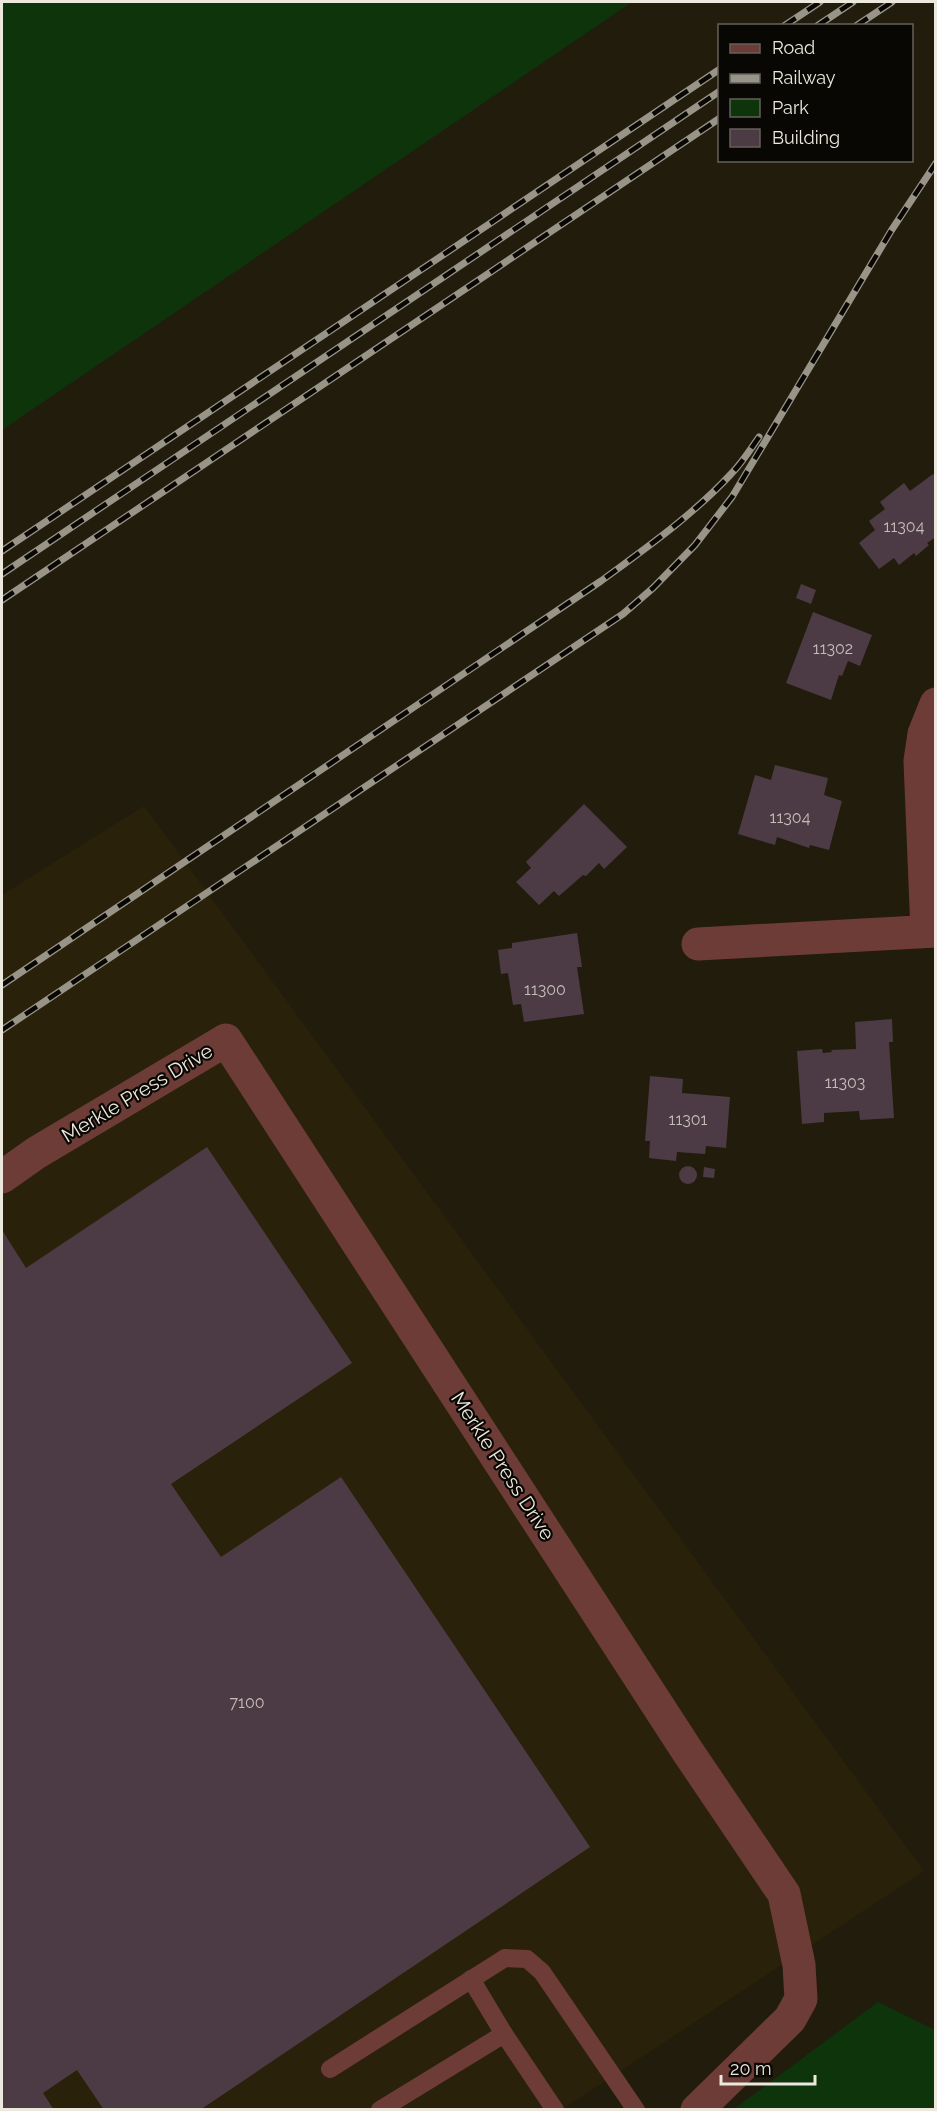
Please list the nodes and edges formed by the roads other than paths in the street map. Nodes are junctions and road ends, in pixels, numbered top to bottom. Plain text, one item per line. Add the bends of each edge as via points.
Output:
1 (936, 704) edge
2 (931, 931) edge
3 (698, 944) dead end
4 (2, 1177) edge
5 (471, 1979) junction
6 (504, 2034) junction
7 (330, 2069) dead end
8 (380, 2109) edge
9 (555, 2109) edge
10 (636, 2109) edge
11 (697, 2109) edge

1 - 2 street via 924,734 920,761
2 - 3 street
4 - 11 street, Merkle Press Drive via 226,1040 784,1894 799,1965 801,1999 790,2019
5 - 6 lane
5 - 7 lane
5 - 10 lane via 505,1958 527,1959 542,1972
6 - 8 lane
6 - 9 lane

